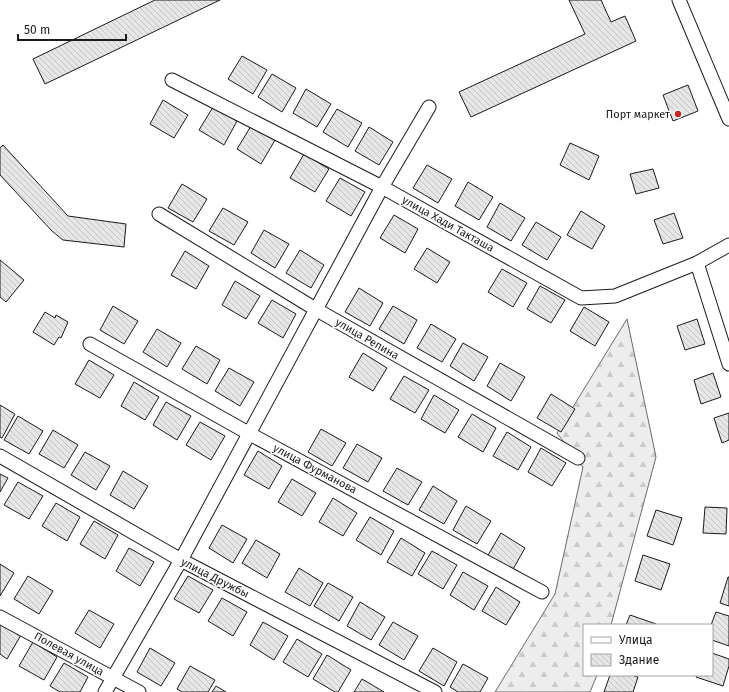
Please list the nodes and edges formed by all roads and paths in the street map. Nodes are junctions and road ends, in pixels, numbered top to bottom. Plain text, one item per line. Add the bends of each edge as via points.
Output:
1 (679, 0) edge
2 (172, 80) dead end
3 (429, 107) dead end
4 (729, 119) edge
5 (382, 187) junction
6 (159, 214) dead end
7 (729, 245) edge
8 (697, 263) junction
9 (317, 310) junction
10 (90, 344) dead end
11 (729, 364) edge
12 (250, 434) junction
13 (0, 456) edge
14 (578, 458) dead end
15 (181, 560) junction
16 (542, 592) dead end
17 (0, 617) edge
18 (113, 678) junction
19 (104, 692) edge
20 (139, 692) edge
21 (435, 692) edge

1 - 4 street
2 - 5 street, улица Хади Такташа
3 - 5 street
5 - 8 street, улица Хади Такташа via 581,298 615,296
5 - 9 street
6 - 9 street, улица Репина
7 - 8 street, улица Хади Такташа
8 - 11 street
9 - 12 street
9 - 14 street, улица Репина
10 - 12 street, улица Фурманова
12 - 15 street
12 - 16 street, улица Фурманова
13 - 15 street, улица Дружбы
15 - 18 street
15 - 21 street, улица Дружбы
17 - 18 street, Полевая улица
18 - 19 street
18 - 20 street, Полевая улица

